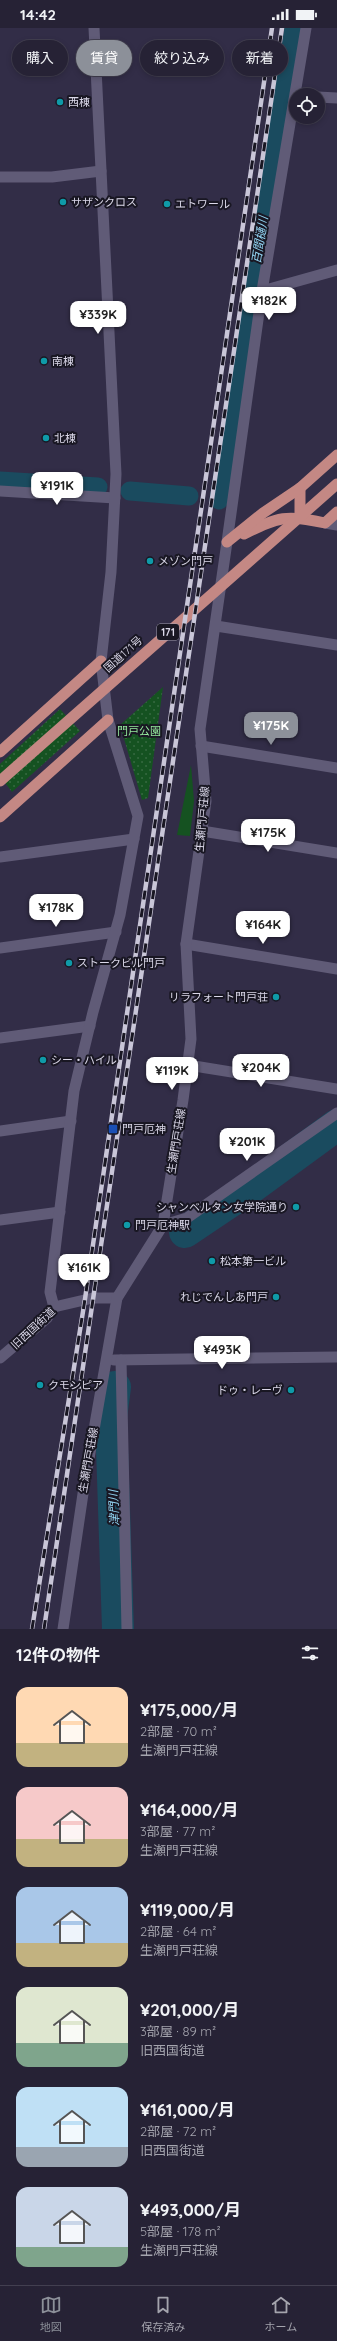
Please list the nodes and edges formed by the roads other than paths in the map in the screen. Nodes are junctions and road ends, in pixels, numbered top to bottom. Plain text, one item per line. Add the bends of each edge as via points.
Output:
1 (94, 28) edge
2 (306, 28) edge
3 (297, 88) edge
4 (325, 97) edge
5 (337, 98) edge
6 (291, 124) edge
7 (101, 171) junction
8 (0, 177) edge
9 (337, 270) edge
10 (262, 291) junction
11 (337, 455) edge
12 (337, 484) edge
13 (300, 488) junction
14 (0, 491) edge
15 (115, 498) junction
16 (337, 512) edge
17 (300, 518) junction
18 (325, 523) junction
19 (337, 525) edge
20 (227, 542) junction
21 (216, 626) junction
22 (337, 645) edge
23 (101, 661) junction
24 (108, 720) junction
25 (201, 746) junction
26 (0, 752) edge
27 (337, 768) edge
28 (0, 781) edge
29 (1, 814) edge
30 (202, 831) junction
31 (134, 839) junction
32 (337, 853) edge
33 (0, 856) edge
34 (116, 932) junction
35 (186, 944) junction
36 (0, 948) edge
37 (337, 969) edge
38 (90, 1026) junction
39 (0, 1038) edge
40 (188, 1065) junction
41 (337, 1089) edge
42 (337, 1113) edge
43 (71, 1121) junction
44 (0, 1131) edge
45 (60, 1212) junction
46 (0, 1220) edge
47 (163, 1225) junction
48 (117, 1298) junction
49 (54, 1307) junction
50 (337, 1357) edge
51 (0, 1358) edge
52 (121, 1360) junction
53 (105, 1361) junction
54 (63, 1629) edge
55 (127, 1629) edge

1 - 7 street
2 - 3 street, 生瀬門戸荘線
4 - 5 street
6 - 10 street, 生瀬門戸荘線
7 - 8 street via 52,177
7 - 15 street via 108,279
9 - 10 street
10 - 20 street, 生瀬門戸荘線
11 - 13 highway
12 - 28 highway, 国道171号 / 171
13 - 17 highway
13 - 20 highway
14 - 15 street
15 - 23 street via 111,572
16 - 18 highway
17 - 18 highway
17 - 20 highway via 282,517
18 - 19 street
20 - 21 street, 生瀬門戸荘線
21 - 22 street
21 - 25 street, 生瀬門戸荘線 via 200,729
23 - 24 street
23 - 26 highway
24 - 29 highway
24 - 31 street via 138,816
25 - 27 street
25 - 30 street, 生瀬門戸荘線 via 206,784
30 - 32 street
30 - 35 street, 生瀬門戸荘線
31 - 33 street
31 - 34 street
34 - 36 street
34 - 38 street
35 - 37 street
35 - 40 street, 生瀬門戸荘線 via 191,1039
38 - 39 street
38 - 43 street via 74,1091
40 - 41 street
40 - 47 street, 生瀬門戸荘線
42 - 47 street via 187,1218
43 - 44 street
43 - 45 street
45 - 46 street
45 - 49 street via 50,1292
47 - 48 street, 生瀬門戸荘線
48 - 49 street, 旧西国街道 via 89,1299
48 - 53 street, 生瀬門戸荘線
49 - 51 street, 旧西国街道 via 47,1318
50 - 52 street
52 - 53 street
52 - 55 street
53 - 54 street, 生瀬門戸荘線

